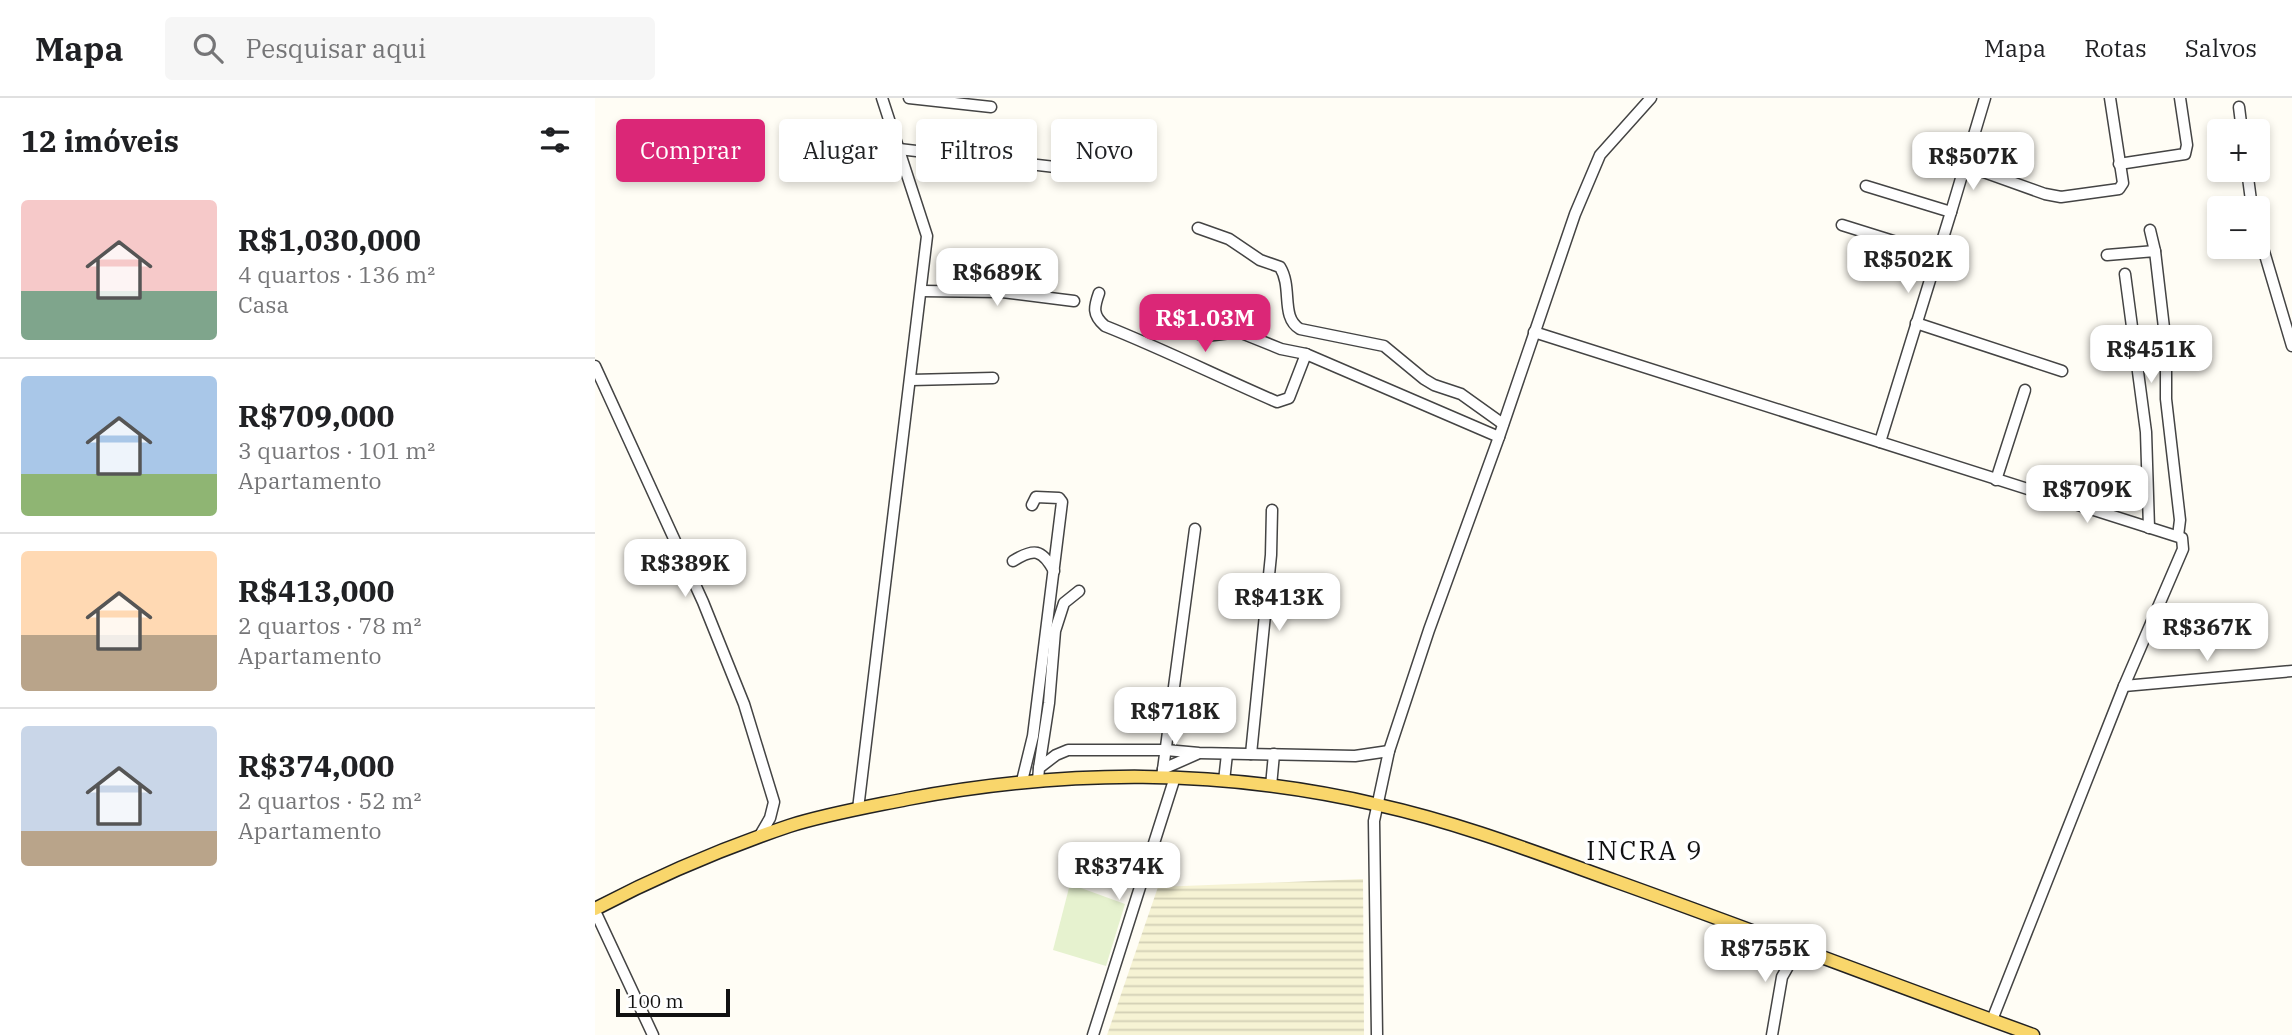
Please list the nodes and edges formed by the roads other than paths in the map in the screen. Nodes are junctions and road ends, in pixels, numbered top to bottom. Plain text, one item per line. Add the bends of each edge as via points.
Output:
1 (882, 98) edge
2 (909, 98) edge
3 (1651, 98) edge
4 (1985, 98) edge
5 (2110, 98) edge
6 (2180, 98) edge
7 (991, 107) dead end
8 (2239, 107) dead end
9 (889, 119) edge
10 (2240, 119) edge
11 (902, 149) edge
12 (902, 161) edge
13 (2119, 164) junction
14 (1964, 165) junction
15 (1051, 167) edge
16 (1866, 186) dead end
17 (1951, 212) junction
18 (1842, 225) dead end
19 (1198, 228) dead end
20 (2150, 230) dead end
21 (2155, 251) junction
22 (1938, 255) junction
23 (2107, 255) dead end
24 (2266, 259) edge
25 (2125, 274) dead end
26 (921, 291) junction
27 (1099, 293) dead end
28 (1074, 301) dead end
29 (1916, 323) junction
30 (1195, 332) dead end
31 (1534, 332) junction
32 (2292, 346) edge
33 (1306, 354) junction
34 (595, 366) edge
35 (2062, 370) dead end
36 (993, 378) dead end
37 (911, 380) junction
38 (2025, 390) dead end
39 (1503, 424) junction
40 (1499, 437) junction
41 (1880, 442) junction
42 (1996, 480) junction
43 (1032, 505) dead end
44 (1272, 510) dead end
45 (1195, 528) dead end
46 (2149, 528) junction
47 (2178, 536) junction
48 (1013, 561) dead end
49 (1054, 571) junction
50 (1079, 591) dead end
51 (2292, 671) edge
52 (2124, 686) junction
53 (1166, 750) junction
54 (1389, 751) junction
55 (1199, 753) junction
56 (1227, 754) junction
57 (1251, 754) junction
58 (1274, 754) junction
59 (1038, 774) junction
60 (1167, 775) junction
61 (1224, 780) junction
62 (1022, 781) junction
63 (1272, 786) junction
64 (1377, 804) junction
65 (858, 808) junction
66 (759, 837) junction
67 (595, 910) edge
68 (1799, 947) junction
69 (1992, 1020) junction
70 (653, 1035) edge
71 (1093, 1035) edge
72 (1377, 1035) edge
73 (1772, 1035) edge
74 (2033, 1035) edge

1 - 9 street
2 - 7 street
3 - 31 street via 1594,166
4 - 14 street
5 - 13 street
6 - 13 street via 2185,154
8 - 10 street
11 - 15 street
12 - 26 street via 927,236
13 - 14 street via 2123,183 2119,189 2061,197
14 - 17 street
16 - 17 street
17 - 22 street
18 - 22 street
19 - 39 street via 1280,267 1286,277 1293,325 1384,346 1424,379 1461,394
20 - 21 street
21 - 23 street
21 - 47 street via 2167,345 2166,399
22 - 29 street
24 - 32 street
25 - 46 street via 2146,432
26 - 28 street via 1002,292
26 - 37 street
27 - 33 street via 1094,309 1105,326 1277,402 1289,398
29 - 35 street
29 - 41 street
30 - 33 street via 1206,336 1239,332
31 - 39 street
31 - 41 street
33 - 40 street
34 - 66 street via 703,602 744,704 774,802
36 - 37 street
37 - 65 street
38 - 42 street
39 - 40 street
40 - 54 street
41 - 42 street
42 - 46 street
43 - 49 street via 1035,497 1062,502
44 - 57 street
45 - 53 street
46 - 47 street
47 - 52 street via 2183,549
48 - 49 street via 1036,552 1046,557
49 - 62 street via 1033,736
50 - 59 street via 1064,603 1055,631
51 - 52 street
52 - 69 street
53 - 55 street
53 - 59 street via 1068,750 1056,755
53 - 60 street
54 - 58 street via 1355,756
54 - 64 street
55 - 56 street
55 - 60 street
56 - 57 street
56 - 61 street
57 - 58 street
58 - 63 street
59 - 60 main road
59 - 62 main road
60 - 61 main road
60 - 71 street
61 - 63 main road
62 - 65 main road
63 - 64 main road
64 - 68 main road via 1470,829
64 - 72 street
65 - 66 main road
66 - 67 main road via 638,887
67 - 70 street
68 - 69 main road
68 - 73 street via 1782,977
69 - 74 main road

